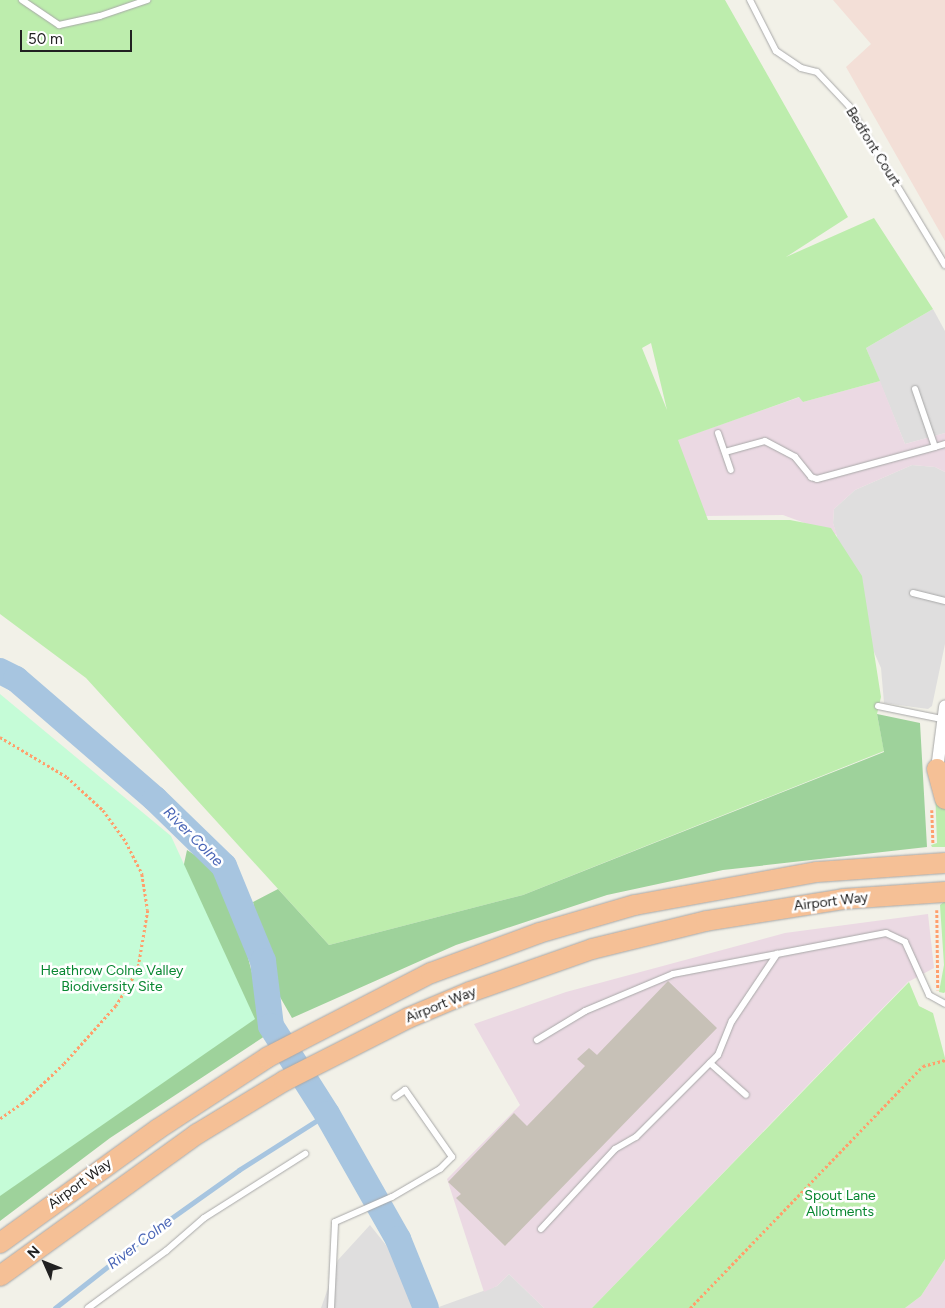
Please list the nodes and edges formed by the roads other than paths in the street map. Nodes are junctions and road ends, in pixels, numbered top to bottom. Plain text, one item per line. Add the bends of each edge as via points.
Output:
1 (22, 0) edge
2 (147, 0) edge
3 (750, 0) edge
4 (945, 265) edge
5 (916, 389) dead end
6 (718, 433) dead end
7 (945, 444) edge
8 (935, 448) junction
9 (725, 452) junction
10 (731, 470) dead end
11 (913, 593) dead end
12 (945, 601) edge
13 (878, 706) dead end
14 (944, 713) edge
15 (937, 769) joint
16 (938, 804) edge
17 (945, 863) edge
18 (941, 899) edge
19 (777, 954) junction
20 (945, 1004) edge
21 (537, 1040) dead end
22 (710, 1063) junction
23 (746, 1095) dead end
24 (395, 1097) dead end
25 (305, 1154) dead end
26 (541, 1229) dead end
27 (0, 1243) edge
28 (0, 1276) edge
29 (88, 1308) edge
30 (331, 1308) edge

1 - 2 lane via 59,25 100,16
3 - 4 lane, Bedfont Court via 776,51 801,68 817,72 849,106
5 - 8 lane
6 - 9 lane
7 - 8 lane
8 - 9 lane via 817,480 795,457 765,441
9 - 10 lane
11 - 12 lane
13 - 14 lane
14 - 15 street
15 - 16 highway
17 - 27 highway, Airport Way via 809,873 711,888 626,907 540,933 431,973 268,1057 151,1134
18 - 28 highway, Airport Way via 843,899 656,932 592,949 470,992 408,1018 284,1081 197,1134
19 - 20 lane via 886,933 905,942 929,995
19 - 21 lane via 673,974 585,1011
19 - 22 lane via 732,1021 718,1055
22 - 23 lane
22 - 26 lane via 636,1137 615,1149
24 - 30 lane via 405,1090 452,1157 440,1169 392,1196 334,1222
25 - 29 lane via 204,1218 166,1251

